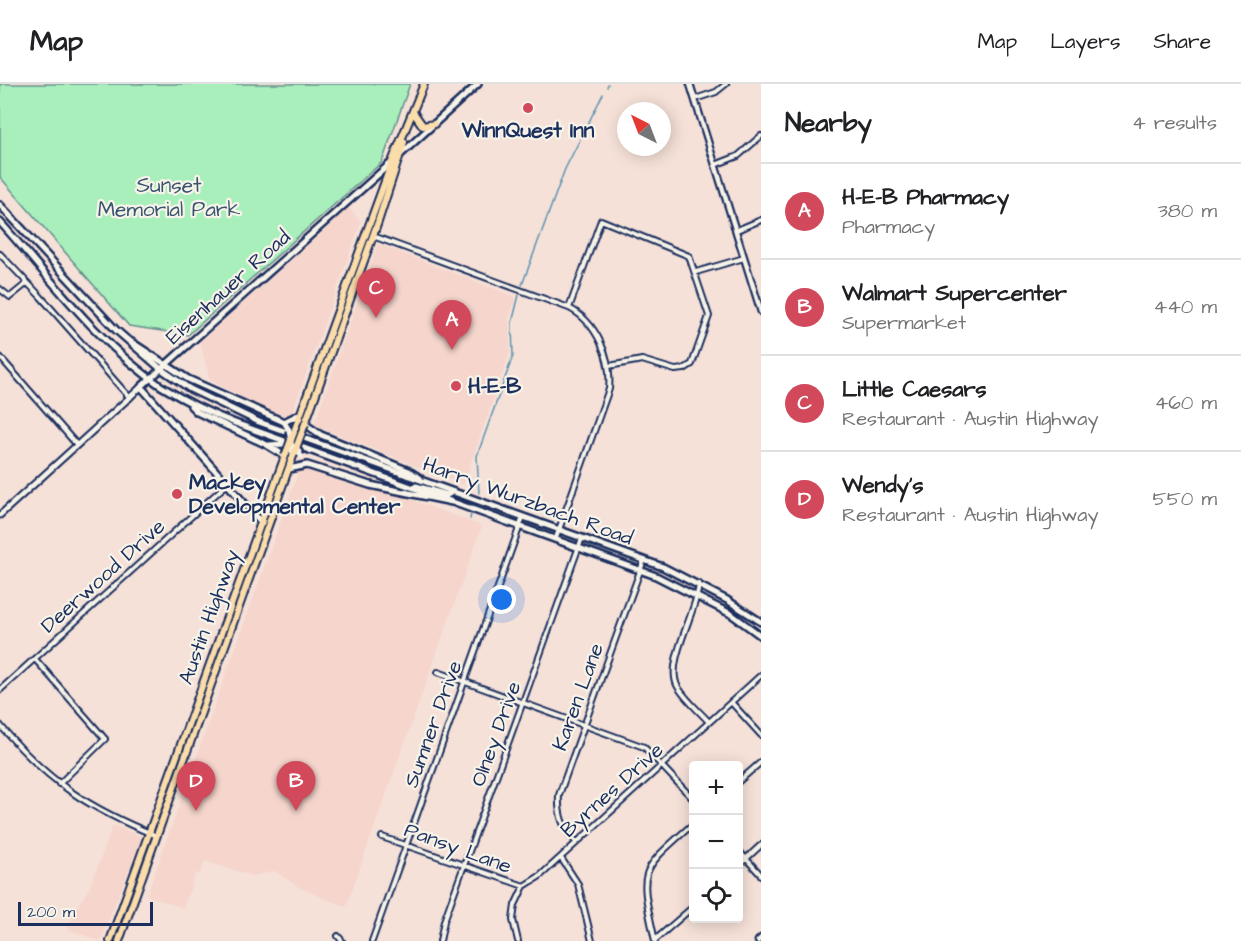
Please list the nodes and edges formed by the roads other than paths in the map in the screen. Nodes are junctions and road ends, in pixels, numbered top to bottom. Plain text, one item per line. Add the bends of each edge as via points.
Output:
1 (424, 84) edge
2 (478, 84) edge
3 (690, 84) edge
4 (726, 84) edge
5 (695, 99) junction
6 (413, 112) junction
7 (434, 124) junction
8 (405, 136) junction
9 (761, 136) edge
10 (403, 152) junction
11 (392, 162) junction
12 (715, 165) junction
13 (0, 205) edge
14 (761, 220) edge
15 (0, 222) edge
16 (737, 230) junction
17 (374, 236) junction
18 (0, 254) edge
19 (745, 258) junction
20 (696, 272) junction
21 (26, 284) junction
22 (0, 289) edge
23 (569, 308) junction
24 (760, 308) edge
25 (124, 338) junction
26 (0, 357) edge
27 (167, 364) junction
28 (609, 366) junction
29 (161, 369) junction
30 (315, 373) junction
31 (151, 378) junction
32 (141, 387) junction
33 (130, 398) junction
34 (185, 401) junction
35 (313, 403) junction
36 (300, 414) junction
37 (284, 422) junction
38 (305, 423) junction
39 (321, 435) junction
40 (293, 442) junction
41 (77, 445) junction
42 (267, 445) junction
43 (307, 465) junction
44 (289, 469) junction
45 (427, 482) junction
46 (227, 484) junction
47 (408, 485) junction
48 (452, 492) junction
49 (456, 502) junction
50 (0, 514) edge
51 (523, 517) junction
52 (261, 522) junction
53 (520, 526) junction
54 (268, 528) junction
55 (560, 530) junction
56 (556, 538) junction
57 (582, 538) junction
58 (579, 546) junction
59 (644, 560) junction
60 (641, 570) junction
61 (699, 584) junction
62 (698, 597) junction
63 (761, 622) edge
64 (761, 636) edge
65 (35, 659) junction
66 (438, 672) dead end
67 (761, 675) edge
68 (464, 682) junction
69 (0, 690) edge
70 (731, 702) junction
71 (523, 703) junction
72 (709, 722) junction
73 (0, 725) edge
74 (584, 725) junction
75 (761, 735) edge
76 (761, 762) edge
77 (662, 765) junction
78 (743, 778) edge
79 (58, 784) junction
80 (689, 795) edge
81 (689, 827) edge
82 (149, 833) junction
83 (157, 837) junction
84 (382, 837) dead end
85 (576, 842) junction
86 (405, 845) junction
87 (761, 845) edge
88 (743, 856) edge
89 (561, 858) junction
90 (746, 859) junction
91 (743, 862) edge
92 (465, 867) junction
93 (761, 875) edge
94 (524, 886) junction
95 (689, 910) edge
96 (338, 936) dead end
97 (761, 938) edge
98 (110, 941) edge
99 (119, 941) edge
100 (342, 941) edge
101 (372, 941) edge
102 (440, 941) edge
103 (518, 941) edge
104 (592, 941) edge
105 (655, 941) edge
106 (758, 941) edge

1 - 6 main road, Austin Highway
2 - 7 main road, Eisenhauer Road
3 - 5 street
4 - 5 street
5 - 12 street
6 - 7 main road via 423,126
6 - 8 main road, Austin Highway
7 - 10 main road, Eisenhauer Road
8 - 10 main road, Austin Highway
8 - 11 main road, Austin Highway
9 - 12 street via 738,156
10 - 11 main road, Eisenhauer Road
10 - 17 main road, Austin Highway
11 - 27 main road, Eisenhauer Road
11 - 30 main road, Austin Highway
12 - 16 street
13 - 25 main road, Harry Wurzbach Road
14 - 16 street
15 - 31 main road, Harry Wurzbach Road via 105,337
16 - 19 street
17 - 23 street
17 - 35 main road, Austin Highway
18 - 21 street
19 - 20 street
19 - 24 street
20 - 23 street via 684,252 601,220
20 - 28 street via 710,316 690,366 675,370 642,360
21 - 22 street via 10,297
21 - 33 street
23 - 28 street via 590,326
25 - 27 main road
25 - 29 main road, Harry Wurzbach Road
26 - 41 street
27 - 29 main road, Eisenhauer Road
27 - 37 main road via 210,391
28 - 55 street via 607,397
29 - 31 main road, Eisenhauer Road
29 - 45 main road, Harry Wurzbach Road via 238,413
30 - 35 main road via 321,374
30 - 36 main road, Austin Highway
31 - 32 main road, Eisenhauer Road
31 - 34 main road, Harry Wurzbach Road
32 - 33 street, Eisenhauer Road
32 - 46 main road
33 - 41 street, Eisenhauer Road
34 - 42 main road via 197,412
34 - 47 main road, Harry Wurzbach Road
35 - 38 main road, Austin Highway
36 - 37 main road
36 - 40 main road, Austin Highway
37 - 40 main road, bridge
38 - 39 main road
38 - 40 main road, Austin Highway, bridge
39 - 40 main road
39 - 45 main road
40 - 42 main road
40 - 42 main road
40 - 43 main road, bridge
40 - 44 main road, Austin Highway, bridge
40 - 52 main road, Austin Highway
41 - 50 street, Eisenhauer Road
43 - 44 main road
43 - 49 main road via 370,485
44 - 54 main road, Austin Highway
45 - 48 main road, Harry Wurzbach Road
46 - 52 main road
46 - 65 street, Deerwood Drive
47 - 48 main road via 447,495
47 - 49 main road, Harry Wurzbach Road
48 - 51 main road, Harry Wurzbach Road
49 - 53 main road, Harry Wurzbach Road
51 - 53 street, Sumner Drive
51 - 55 main road, Harry Wurzbach Road
52 - 54 main road
52 - 82 main road, Austin Highway
53 - 56 main road, Harry Wurzbach Road
53 - 68 street, Sumner Drive
54 - 83 main road, Austin Highway
55 - 56 street
55 - 57 main road, Harry Wurzbach Road
56 - 58 main road, Harry Wurzbach Road
57 - 58 street, Olney Drive
57 - 59 main road, Harry Wurzbach Road
58 - 60 main road, Harry Wurzbach Road
58 - 71 street, Olney Drive
59 - 60 street, Karen Lane
59 - 61 main road, Harry Wurzbach Road
60 - 62 main road, Harry Wurzbach Road
60 - 74 street, Karen Lane
61 - 62 street
61 - 63 main road, Harry Wurzbach Road
62 - 64 main road, Harry Wurzbach Road
62 - 72 street via 675,676 681,691
65 - 69 street, Deerwood Drive
65 - 79 street via 105,739
66 - 68 street
67 - 70 street, Byrnes Drive
68 - 71 street
68 - 86 street, Sumner Drive
70 - 72 street, Byrnes Drive
70 - 75 street
71 - 74 street
71 - 92 street, Olney Drive
72 - 77 street, Byrnes Drive
73 - 79 street
74 - 77 street via 644,747
74 - 85 street, Karen Lane via 559,804 566,832
76 - 78 street
77 - 80 street
77 - 85 street, Byrnes Drive
79 - 82 street via 99,811
81 - 105 street via 647,869 644,889
82 - 83 street
82 - 98 main road, Austin Highway
83 - 99 main road, Austin Highway
84 - 86 street, Pansy Lane
85 - 89 street, Byrnes Drive
86 - 92 street, Pansy Lane
86 - 101 street, Sumner Drive
87 - 90 street
88 - 90 street
89 - 94 street, Byrnes Drive
89 - 104 street via 578,884
90 - 91 street
90 - 93 street
92 - 94 street, Pansy Lane
92 - 102 street, Olney Drive
94 - 103 street via 513,913
95 - 105 street
96 - 100 street
97 - 106 street

